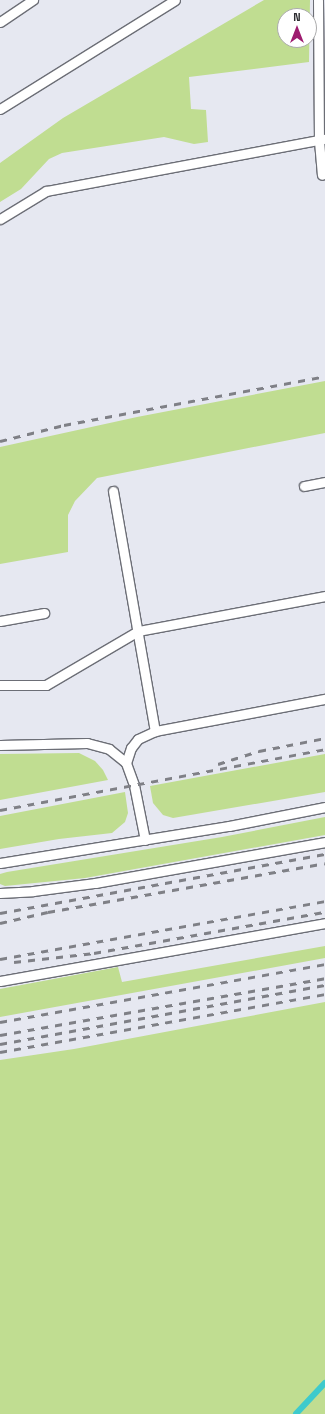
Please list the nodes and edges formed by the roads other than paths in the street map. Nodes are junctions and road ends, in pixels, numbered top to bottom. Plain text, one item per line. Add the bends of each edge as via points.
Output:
1 (34, 0) edge
2 (175, 0) edge
3 (318, 0) edge
4 (0, 22) edge
5 (0, 109) edge
6 (322, 140) edge
7 (322, 174) dead end
8 (0, 219) edge
9 (325, 482) edge
10 (304, 486) dead end
11 (113, 491) dead end
12 (325, 596) edge
13 (44, 613) dead end
14 (0, 621) edge
15 (138, 631) junction
16 (0, 685) edge
17 (325, 699) edge
18 (155, 731) junction
19 (0, 745) edge
20 (126, 763) junction
21 (325, 807) edge
22 (145, 840) junction
23 (325, 842) edge
24 (0, 863) edge
25 (0, 893) edge
26 (325, 923) edge
27 (0, 981) edge

1 - 4 lane
2 - 5 lane
3 - 6 lane
6 - 7 lane
6 - 8 lane via 46,191
9 - 10 lane
11 - 15 lane
12 - 15 lane
13 - 14 lane
15 - 16 lane via 46,685
15 - 18 lane
17 - 18 lane
18 - 20 lane via 138,739 131,748
19 - 20 lane via 87,743 109,749
20 - 22 lane via 134,785
21 - 22 lane
22 - 24 lane
23 - 25 lane via 95,883
26 - 27 lane

